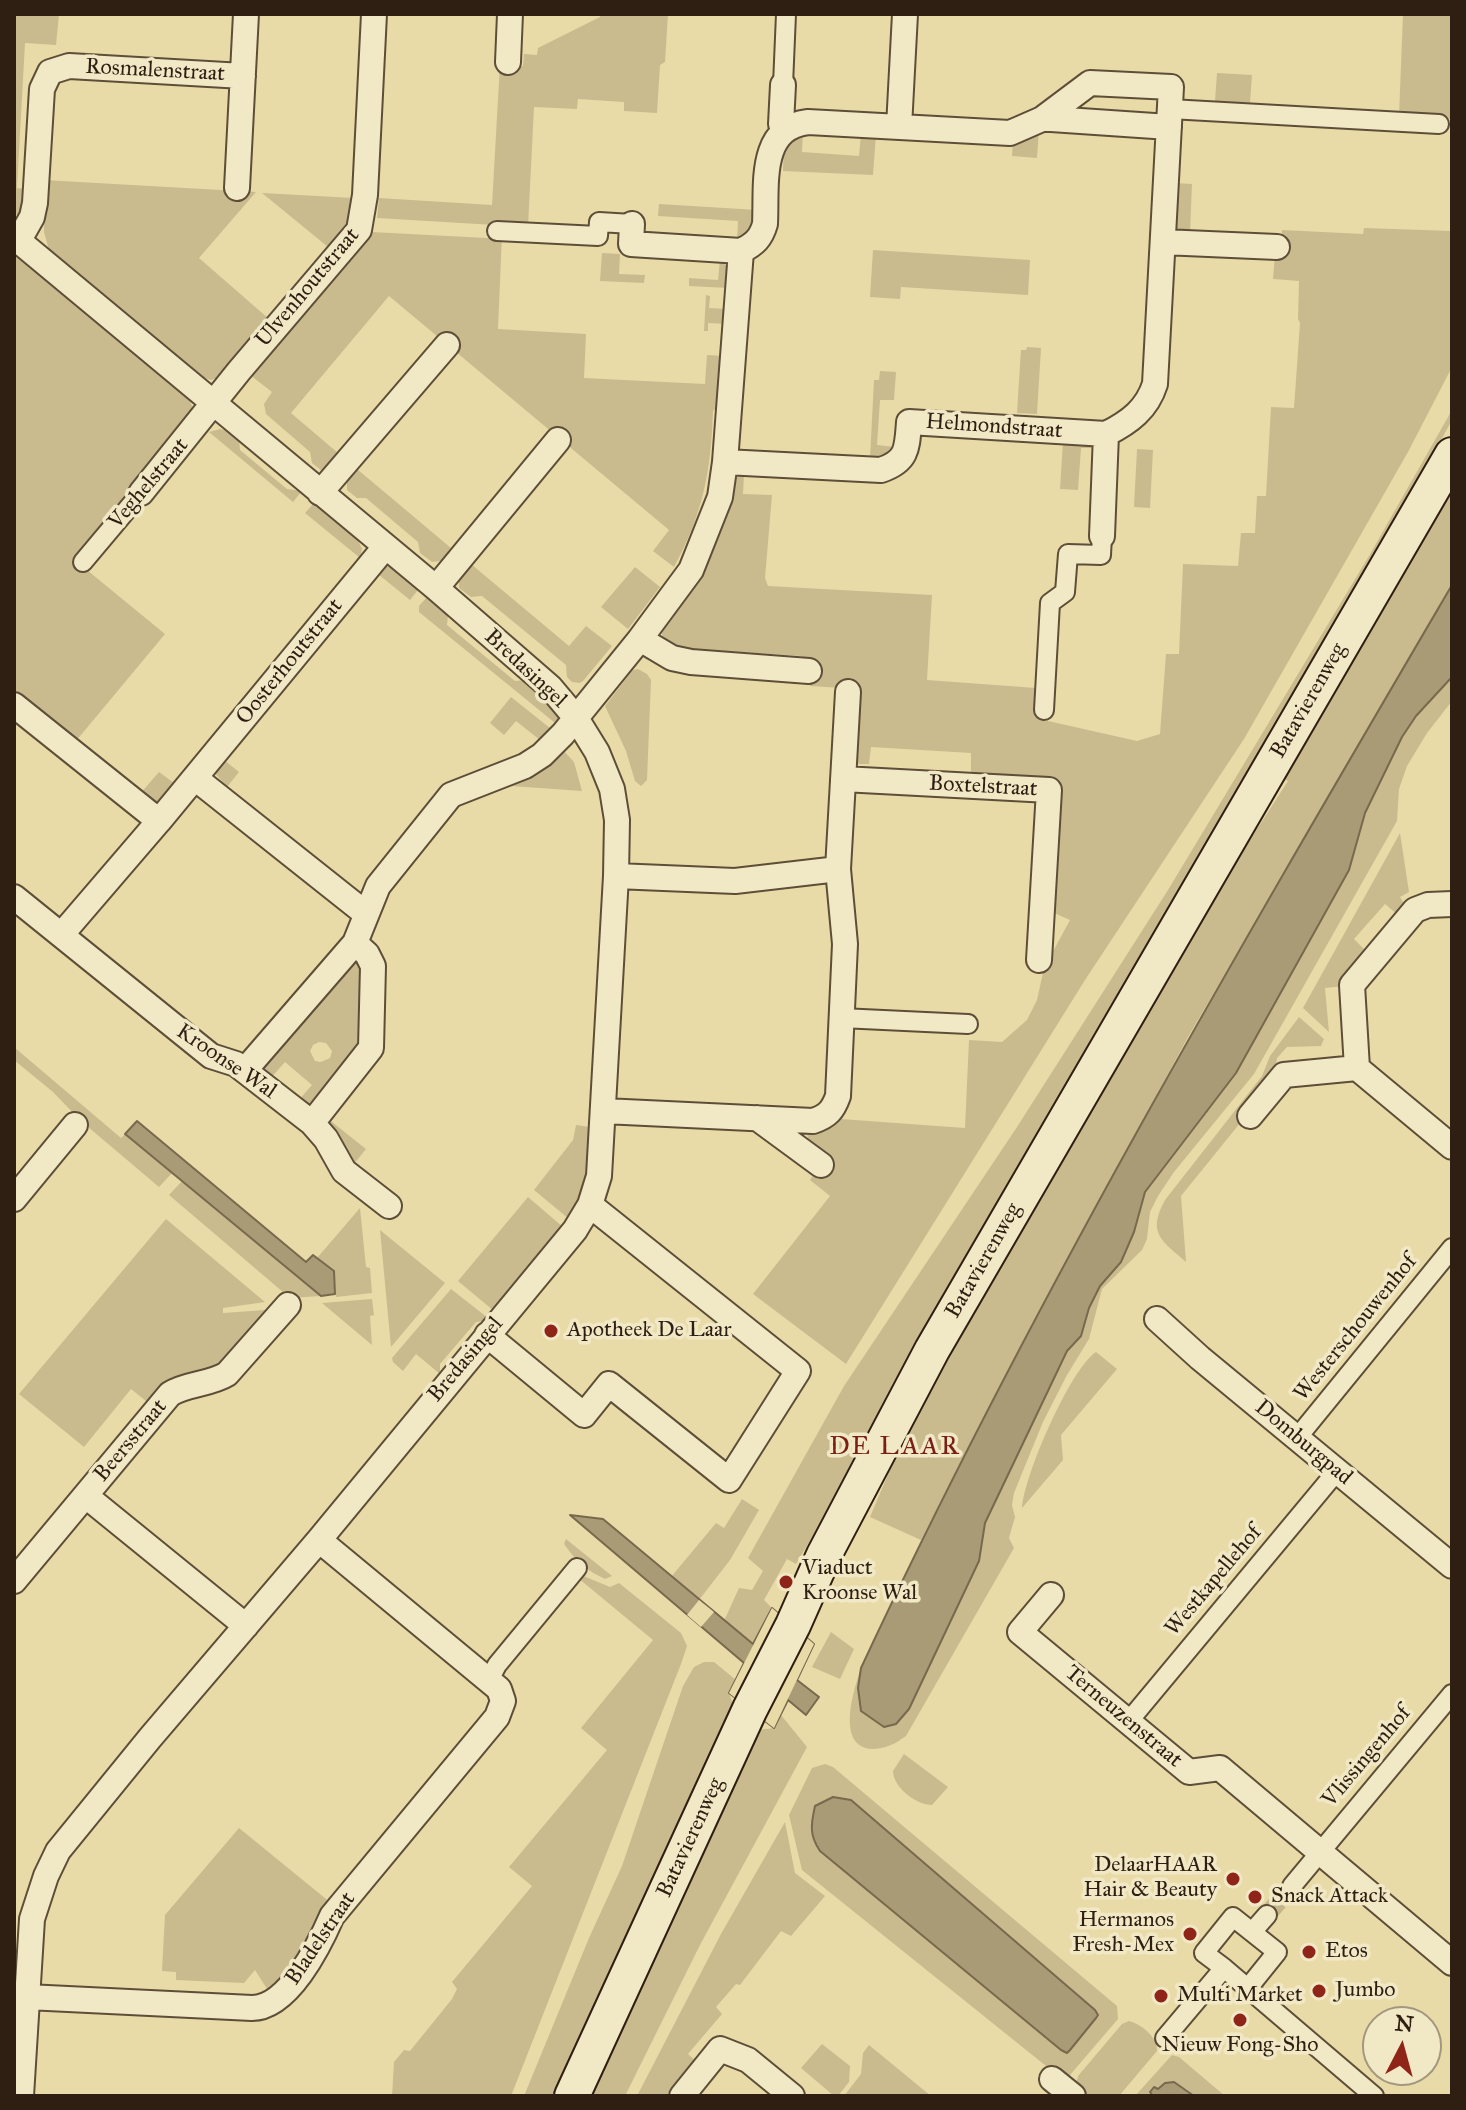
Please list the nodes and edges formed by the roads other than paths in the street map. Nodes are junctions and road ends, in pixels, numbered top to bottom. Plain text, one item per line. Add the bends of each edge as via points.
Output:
1 (246, 14) edge
2 (374, 14) edge
3 (510, 14) edge
4 (786, 14) edge
5 (905, 14) edge
6 (508, 62) dead end
7 (243, 76) junction
8 (783, 85) joint
9 (1170, 118) junction
10 (1042, 119) junction
11 (1439, 124) dead end
12 (899, 127) junction
13 (784, 129) junction
14 (237, 188) dead end
15 (632, 224) joint
16 (497, 231) dead end
17 (17, 238) edge
18 (1163, 242) junction
19 (1277, 247) dead end
20 (741, 251) junction
21 (447, 345) dead end
22 (213, 405) junction
23 (1106, 434) junction
24 (558, 440) dead end
25 (1452, 455) edge
26 (725, 462) junction
27 (141, 493) joint
28 (320, 493) junction
29 (1102, 536) joint
30 (385, 547) junction
31 (83, 562) dead end
32 (436, 588) junction
33 (640, 639) junction
34 (809, 671) dead end
35 (848, 692) dead end
36 (14, 705) edge
37 (1044, 710) dead end
38 (576, 718) junction
39 (195, 778) junction
40 (843, 779) junction
41 (159, 821) junction
42 (838, 869) junction
43 (616, 876) junction
44 (14, 897) edge
45 (1452, 904) edge
46 (365, 913) junction
47 (62, 934) junction
48 (355, 943) junction
49 (1039, 960) dead end
50 (841, 1018) junction
51 (968, 1024) dead end
52 (1357, 1068) junction
53 (245, 1070) junction
54 (604, 1111) junction
55 (1250, 1116) dead end
56 (757, 1118) junction
57 (312, 1123) junction
58 (75, 1125) dead end
59 (1452, 1147) edge
60 (821, 1165) dead end
61 (14, 1199) edge
62 (590, 1205) junction
63 (389, 1206) dead end
64 (1452, 1248) edge
65 (288, 1305) dead end
66 (1157, 1319) dead end
67 (487, 1335) junction
68 (1297, 1438) junction
69 (1337, 1471) junction
70 (86, 1496) junction
71 (319, 1540) junction
72 (1452, 1566) edge
73 (577, 1568) dead end
74 (14, 1581) edge
75 (1051, 1595) dead end
76 (246, 1626) junction
77 (489, 1680) junction
78 (1452, 1694) edge
79 (1128, 1722) junction
80 (1320, 1851) junction
81 (1292, 1886) tunnel mouth
82 (1267, 1915) tunnel mouth
83 (1252, 1932) junction
84 (1452, 1963) edge
85 (1224, 1968) junction
86 (1248, 1988) junction
87 (27, 1997) junction
88 (1165, 2038) dead end
89 (1052, 2079) dead end
90 (19, 2095) edge
91 (572, 2096) edge
92 (682, 2096) edge
93 (792, 2096) edge
94 (1073, 2096) edge
95 (1374, 2096) edge

1 - 7 street, Rosmalenstraat
2 - 22 street, Ulvenhoutstraat via 362,223
3 - 6 street
4 - 8 street
5 - 12 street
7 - 14 street, Rosmalenstraat
7 - 17 street, Rosmalenstraat via 69,66 50,72 42,89 34,210
8 - 13 street
9 - 10 street
9 - 10 street via 1171,87 1090,83
9 - 11 street
9 - 18 street
10 - 12 street via 1010,133
12 - 13 street via 808,122
13 - 20 street via 769,158 762,235
15 - 16 street via 599,222 598,236
15 - 20 street via 631,244
17 - 22 street, Bredasingel
18 - 19 street
18 - 23 street via 1155,384 1144,407
20 - 26 street
21 - 28 street
22 - 27 street, Veghelstraat
22 - 28 street, Bredasingel
23 - 26 street, Helmondstraat via 909,422 903,457 881,470
23 - 29 street
24 - 32 street
25 - 91 main road, Batavierenweg via 932,1350 824,1555
26 - 33 street via 720,497 691,570
27 - 31 street, Veghelstraat
28 - 30 street, Bredasingel
29 - 37 street via 1101,555 1068,554 1065,592 1050,603
30 - 32 street, Bredasingel
30 - 39 street, Oosterhoutstraat
32 - 38 street, Bredasingel via 550,687
33 - 34 street via 672,658 691,662
33 - 38 street
35 - 40 street
36 - 41 street
38 - 43 street, Bredasingel via 612,789
38 - 46 street via 525,766 451,795 378,886
39 - 41 street, Oosterhoutstraat
39 - 46 street
40 - 42 street
40 - 49 street, Boxtelstraat via 1049,790
41 - 47 street, Oosterhoutstraat
42 - 43 street via 735,881
42 - 50 street via 845,944
43 - 54 street, Bredasingel
44 - 47 street, Kroonse Wal
45 - 52 street via 1415,910 1352,985
46 - 48 street
47 - 53 street, Kroonse Wal via 211,1056
48 - 53 street
48 - 57 street via 373,966 371,1048
50 - 51 street
50 - 56 street via 833,1109 813,1121
52 - 55 street via 1284,1075
52 - 59 street
53 - 57 street, Kroonse Wal
54 - 56 street
54 - 62 street, Bredasingel via 599,1176
56 - 60 street
57 - 63 street, Kroonse Wal via 344,1171
58 - 61 street
62 - 67 street, Bredasingel
62 - 67 street via 798,1371 729,1480 609,1384 584,1415
64 - 68 street, Westerschouwenhof
65 - 70 street, Beersstraat via 227,1374 170,1394
66 - 68 street, Domburgpad
67 - 71 street, Bredasingel
68 - 69 street, Domburgpad
69 - 72 street, Domburgpad
69 - 79 street, Westkapellehof
70 - 74 street, Beersstraat
70 - 76 street, Beersstraat
71 - 76 street, Bredasingel
71 - 77 street
73 - 77 street
75 - 79 street, Terneuzenstraat via 1020,1632
76 - 87 street, Bredasingel via 58,1851 32,1919
77 - 87 street, Bladelstraat via 503,1701 497,1717 332,1916 318,1948 274,2004 252,2008
78 - 80 street, Vlissingenhof
79 - 80 street, Terneuzenstraat via 1189,1772 1220,1768
80 - 81 street, Vlissingenhof
80 - 84 street, Terneuzenstraat
82 - 83 street
83 - 85 street via 1233,1917 1204,1953
83 - 86 street via 1277,1952
85 - 86 street
85 - 88 street
86 - 95 street
87 - 90 street, Bredasingel
89 - 94 street
92 - 93 street via 720,2049 748,2060

